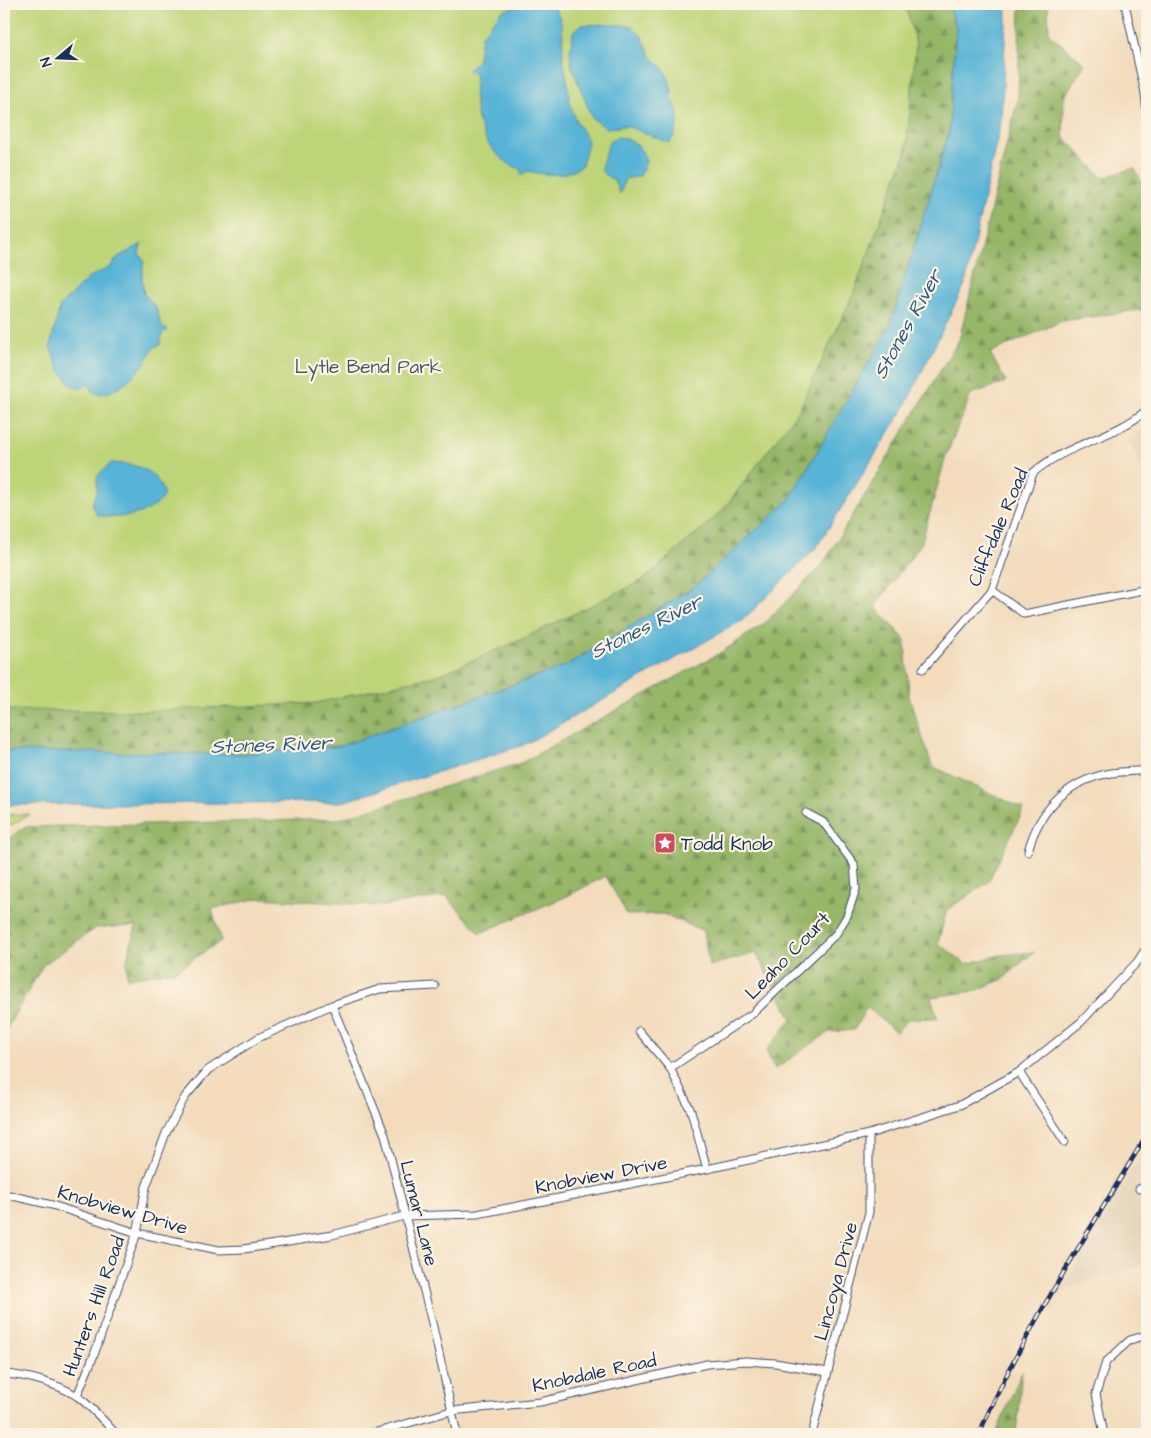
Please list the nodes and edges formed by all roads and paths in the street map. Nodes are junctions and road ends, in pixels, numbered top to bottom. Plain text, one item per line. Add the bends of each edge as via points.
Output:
1 (1125, 4) edge
2 (1147, 116) edge
3 (1147, 410) edge
4 (1147, 589) edge
5 (992, 590) junction
6 (923, 670) dead end
7 (1147, 771) edge
8 (806, 814) dead end
9 (1028, 851) dead end
10 (1147, 947) edge
11 (435, 986) dead end
12 (332, 1005) junction
13 (639, 1031) dead end
14 (670, 1068) junction
15 (1019, 1072) junction
16 (869, 1134) junction
17 (1066, 1142) dead end
18 (707, 1169) junction
19 (1147, 1186) edge
20 (1139, 1189) dead end
21 (4, 1194) edge
22 (404, 1216) junction
23 (137, 1233) junction
24 (1147, 1335) edge
25 (828, 1372) junction
26 (4, 1374) edge
27 (76, 1396) junction
28 (451, 1412) junction
29 (116, 1434) edge
30 (370, 1434) edge
31 (457, 1434) edge
32 (812, 1434) edge
33 (1104, 1434) edge

1 - 2 street
3 - 5 street, Cliffdale Road via 1134,421 1048,460 1033,473
4 - 5 street via 1024,614
5 - 6 street, Cliffdale Road
7 - 9 street via 1099,774 1061,794 1033,831
8 - 14 street, Leaho Court via 823,822 854,864 856,888 847,916 836,934 752,1014
10 - 15 street, Knobview Drive via 1081,1022
11 - 12 street, Hunters Hill Road via 380,989
12 - 22 street, Lumar Lane via 385,1135
12 - 23 street, Hunters Hill Road via 258,1038 208,1070 185,1097 166,1133 146,1187
13 - 14 street
14 - 18 street via 691,1111
15 - 16 street, Knobview Drive via 960,1105
15 - 17 street
16 - 18 street, Knobview Drive
16 - 25 street, Lincoya Drive via 869,1212
18 - 22 street, Knobview Drive via 477,1214
19 - 20 street
21 - 23 street, Knobview Drive via 52,1205
22 - 23 street, Knobview Drive via 332,1235 244,1249 219,1250
22 - 28 street, Lumar Lane
23 - 27 street, Hunters Hill Road
24 - 33 street via 1130,1340 1106,1362 1096,1394
25 - 28 street, Knobdale Road via 746,1361 707,1364 540,1402
25 - 32 street, Lincoya Drive
26 - 27 street via 51,1385
27 - 29 street
28 - 30 street, Knobdale Road
28 - 31 street, Lumar Lane

